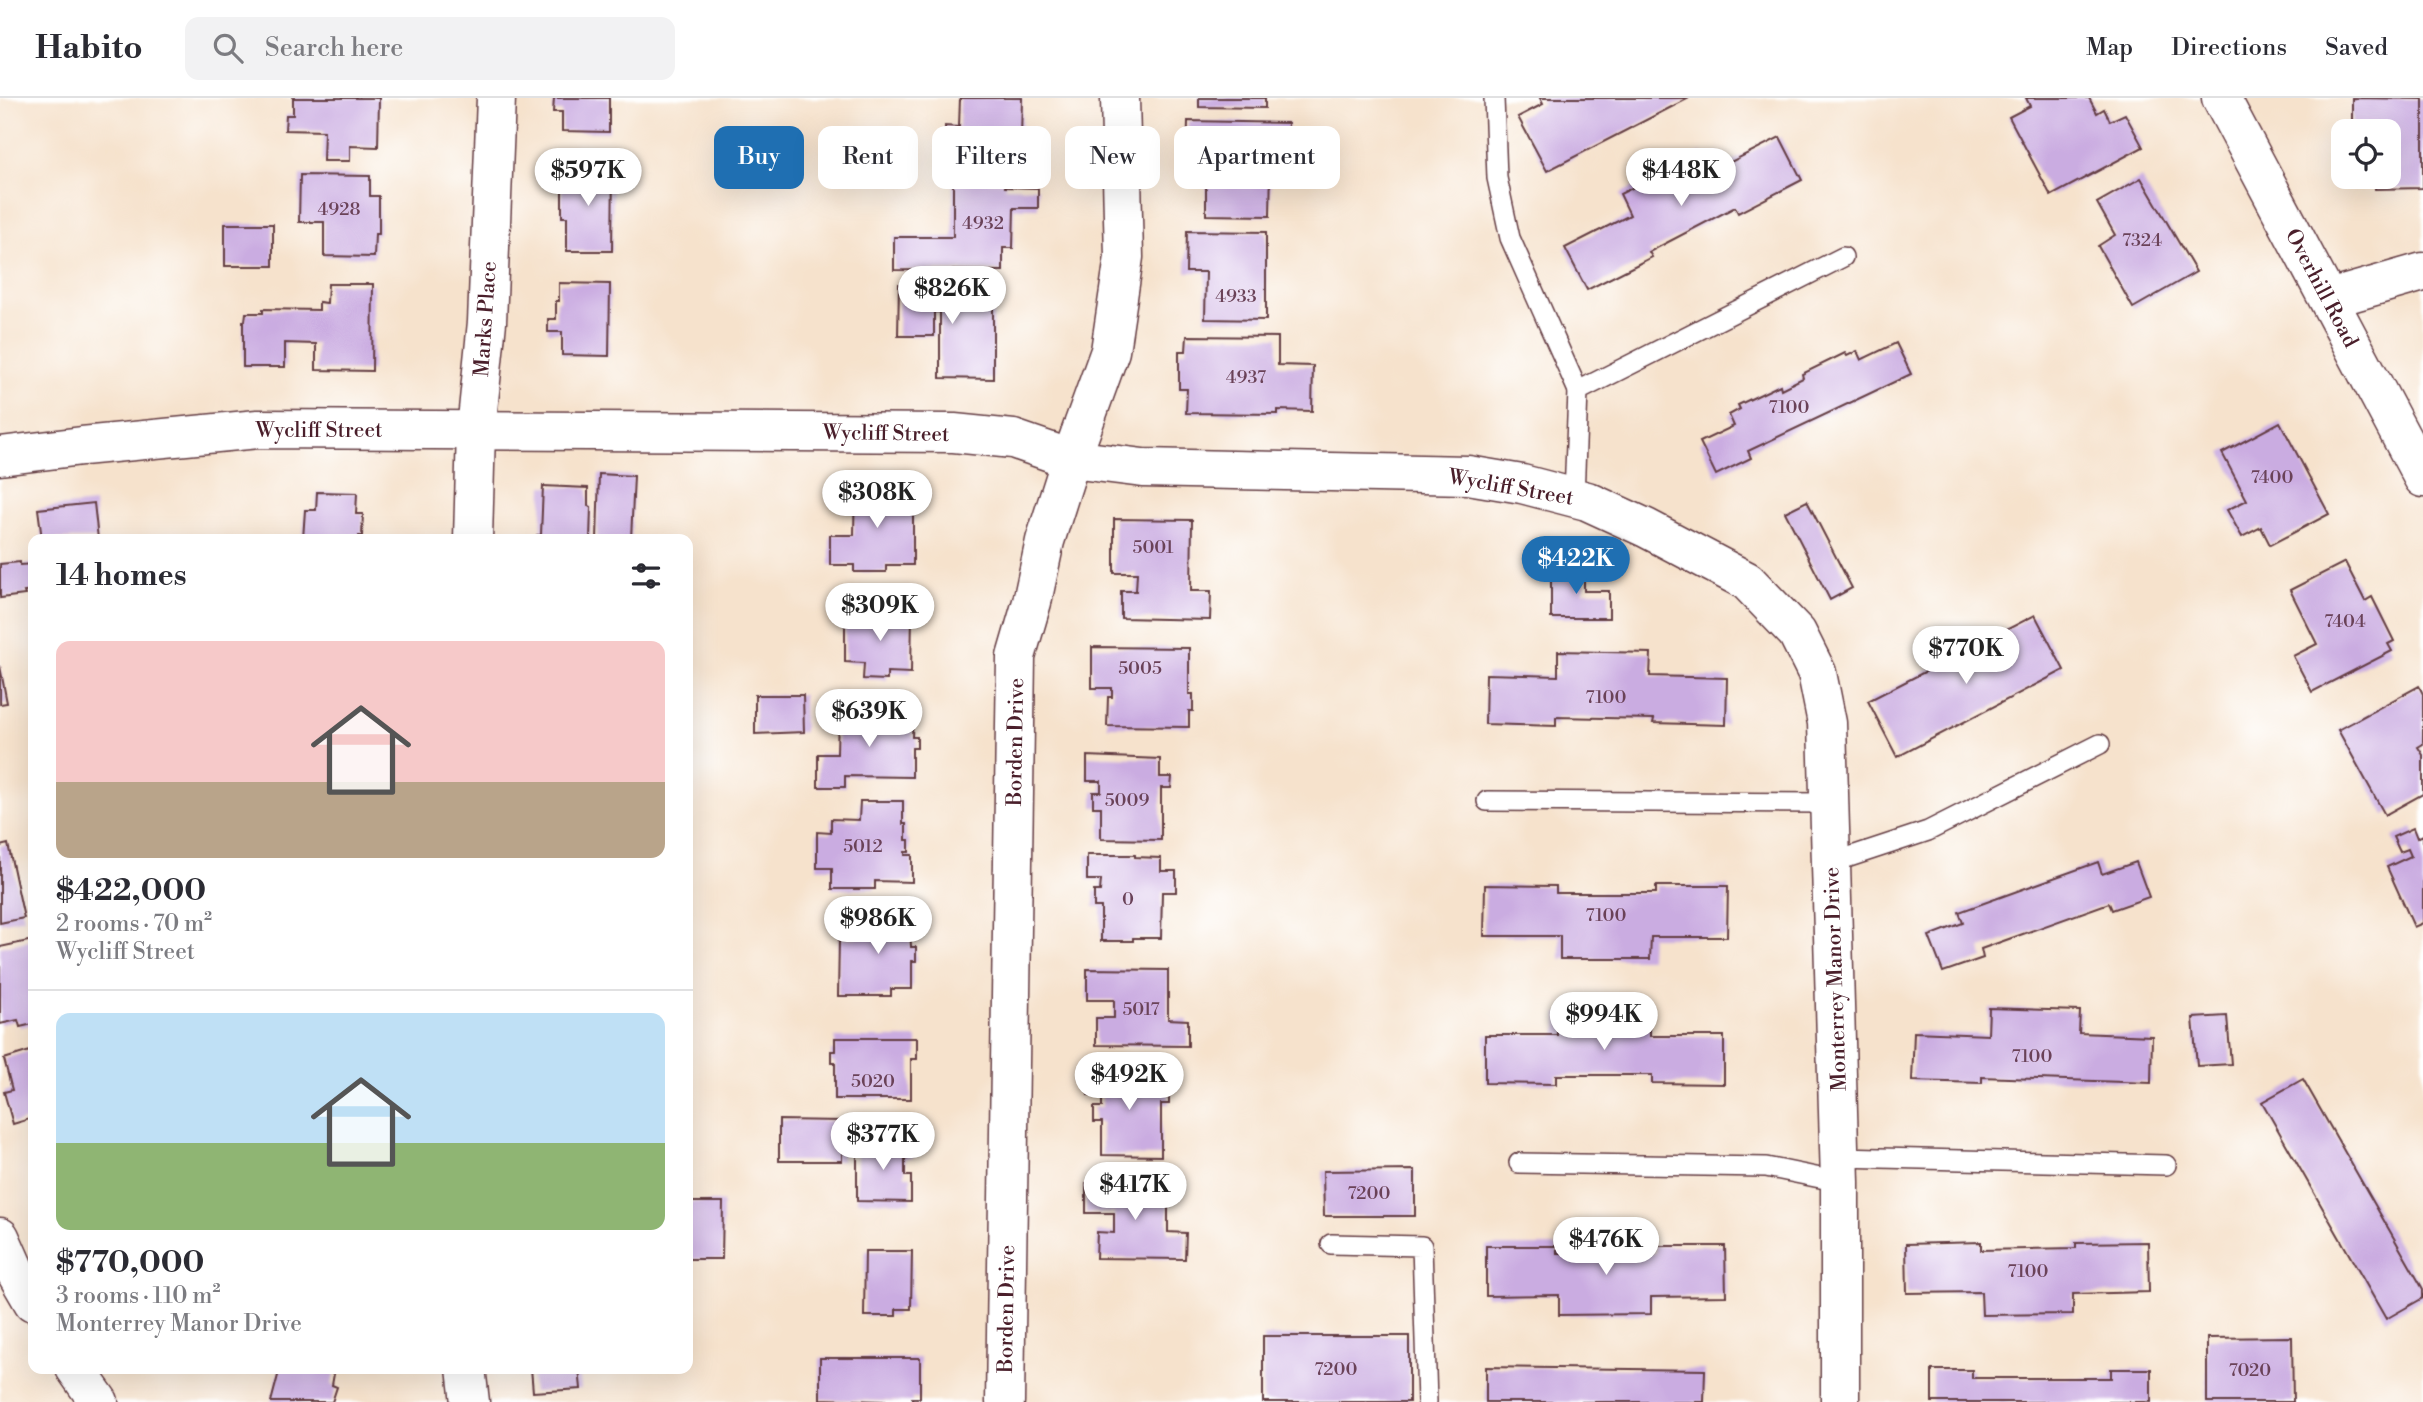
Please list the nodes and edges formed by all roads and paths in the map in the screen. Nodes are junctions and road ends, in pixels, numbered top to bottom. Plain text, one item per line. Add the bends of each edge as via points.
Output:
1 (496, 98) edge
2 (1120, 98) edge
3 (1494, 98) edge
4 (2221, 98) edge
5 (1843, 257) dead end
6 (2423, 272) edge
7 (2329, 299) junction
8 (1578, 391) junction
9 (476, 430) junction
10 (0, 456) edge
11 (1071, 458) junction
12 (2423, 478) edge
13 (1574, 497) junction
14 (473, 534) edge
15 (1748, 581) joint
16 (2100, 744) dead end
17 (1487, 801) dead end
18 (1829, 803) junction
19 (1831, 863) junction
20 (1519, 1163) dead end
21 (2166, 1165) dead end
22 (1840, 1170) junction
23 (0, 1237) edge
24 (1331, 1244) dead end
25 (28, 1293) edge
26 (79, 1374) edge
27 (467, 1374) edge
28 (99, 1402) edge
29 (470, 1402) edge
30 (1005, 1402) edge
31 (1427, 1402) edge
32 (1840, 1402) edge

1 - 9 street, Marks Place via 487,322
2 - 11 street, Borden Drive via 1124,257 1111,351
3 - 8 lane via 1497,178 1510,239
4 - 7 street, Overhill Road
5 - 8 lane
6 - 7 street
7 - 12 street, Overhill Road
8 - 13 lane
9 - 10 street, Wycliff Street via 258,429
9 - 11 street, Wycliff Street via 954,433 1013,439
9 - 14 street, Marks Place
11 - 13 street, Wycliff Street via 1143,468 1468,475
11 - 30 street, Borden Drive via 1016,657
13 - 15 street, Wycliff Street
15 - 18 street, Monterrey Manor Drive via 1797,633 1817,673 1827,723
16 - 19 lane via 1928,831
17 - 18 lane
18 - 19 street, Monterrey Manor Drive
19 - 22 street, Monterrey Manor Drive
20 - 22 lane
21 - 22 lane
22 - 32 street, Monterrey Manor Drive
23 - 25 street
24 - 31 lane via 1422,1245
26 - 28 street
27 - 29 street

